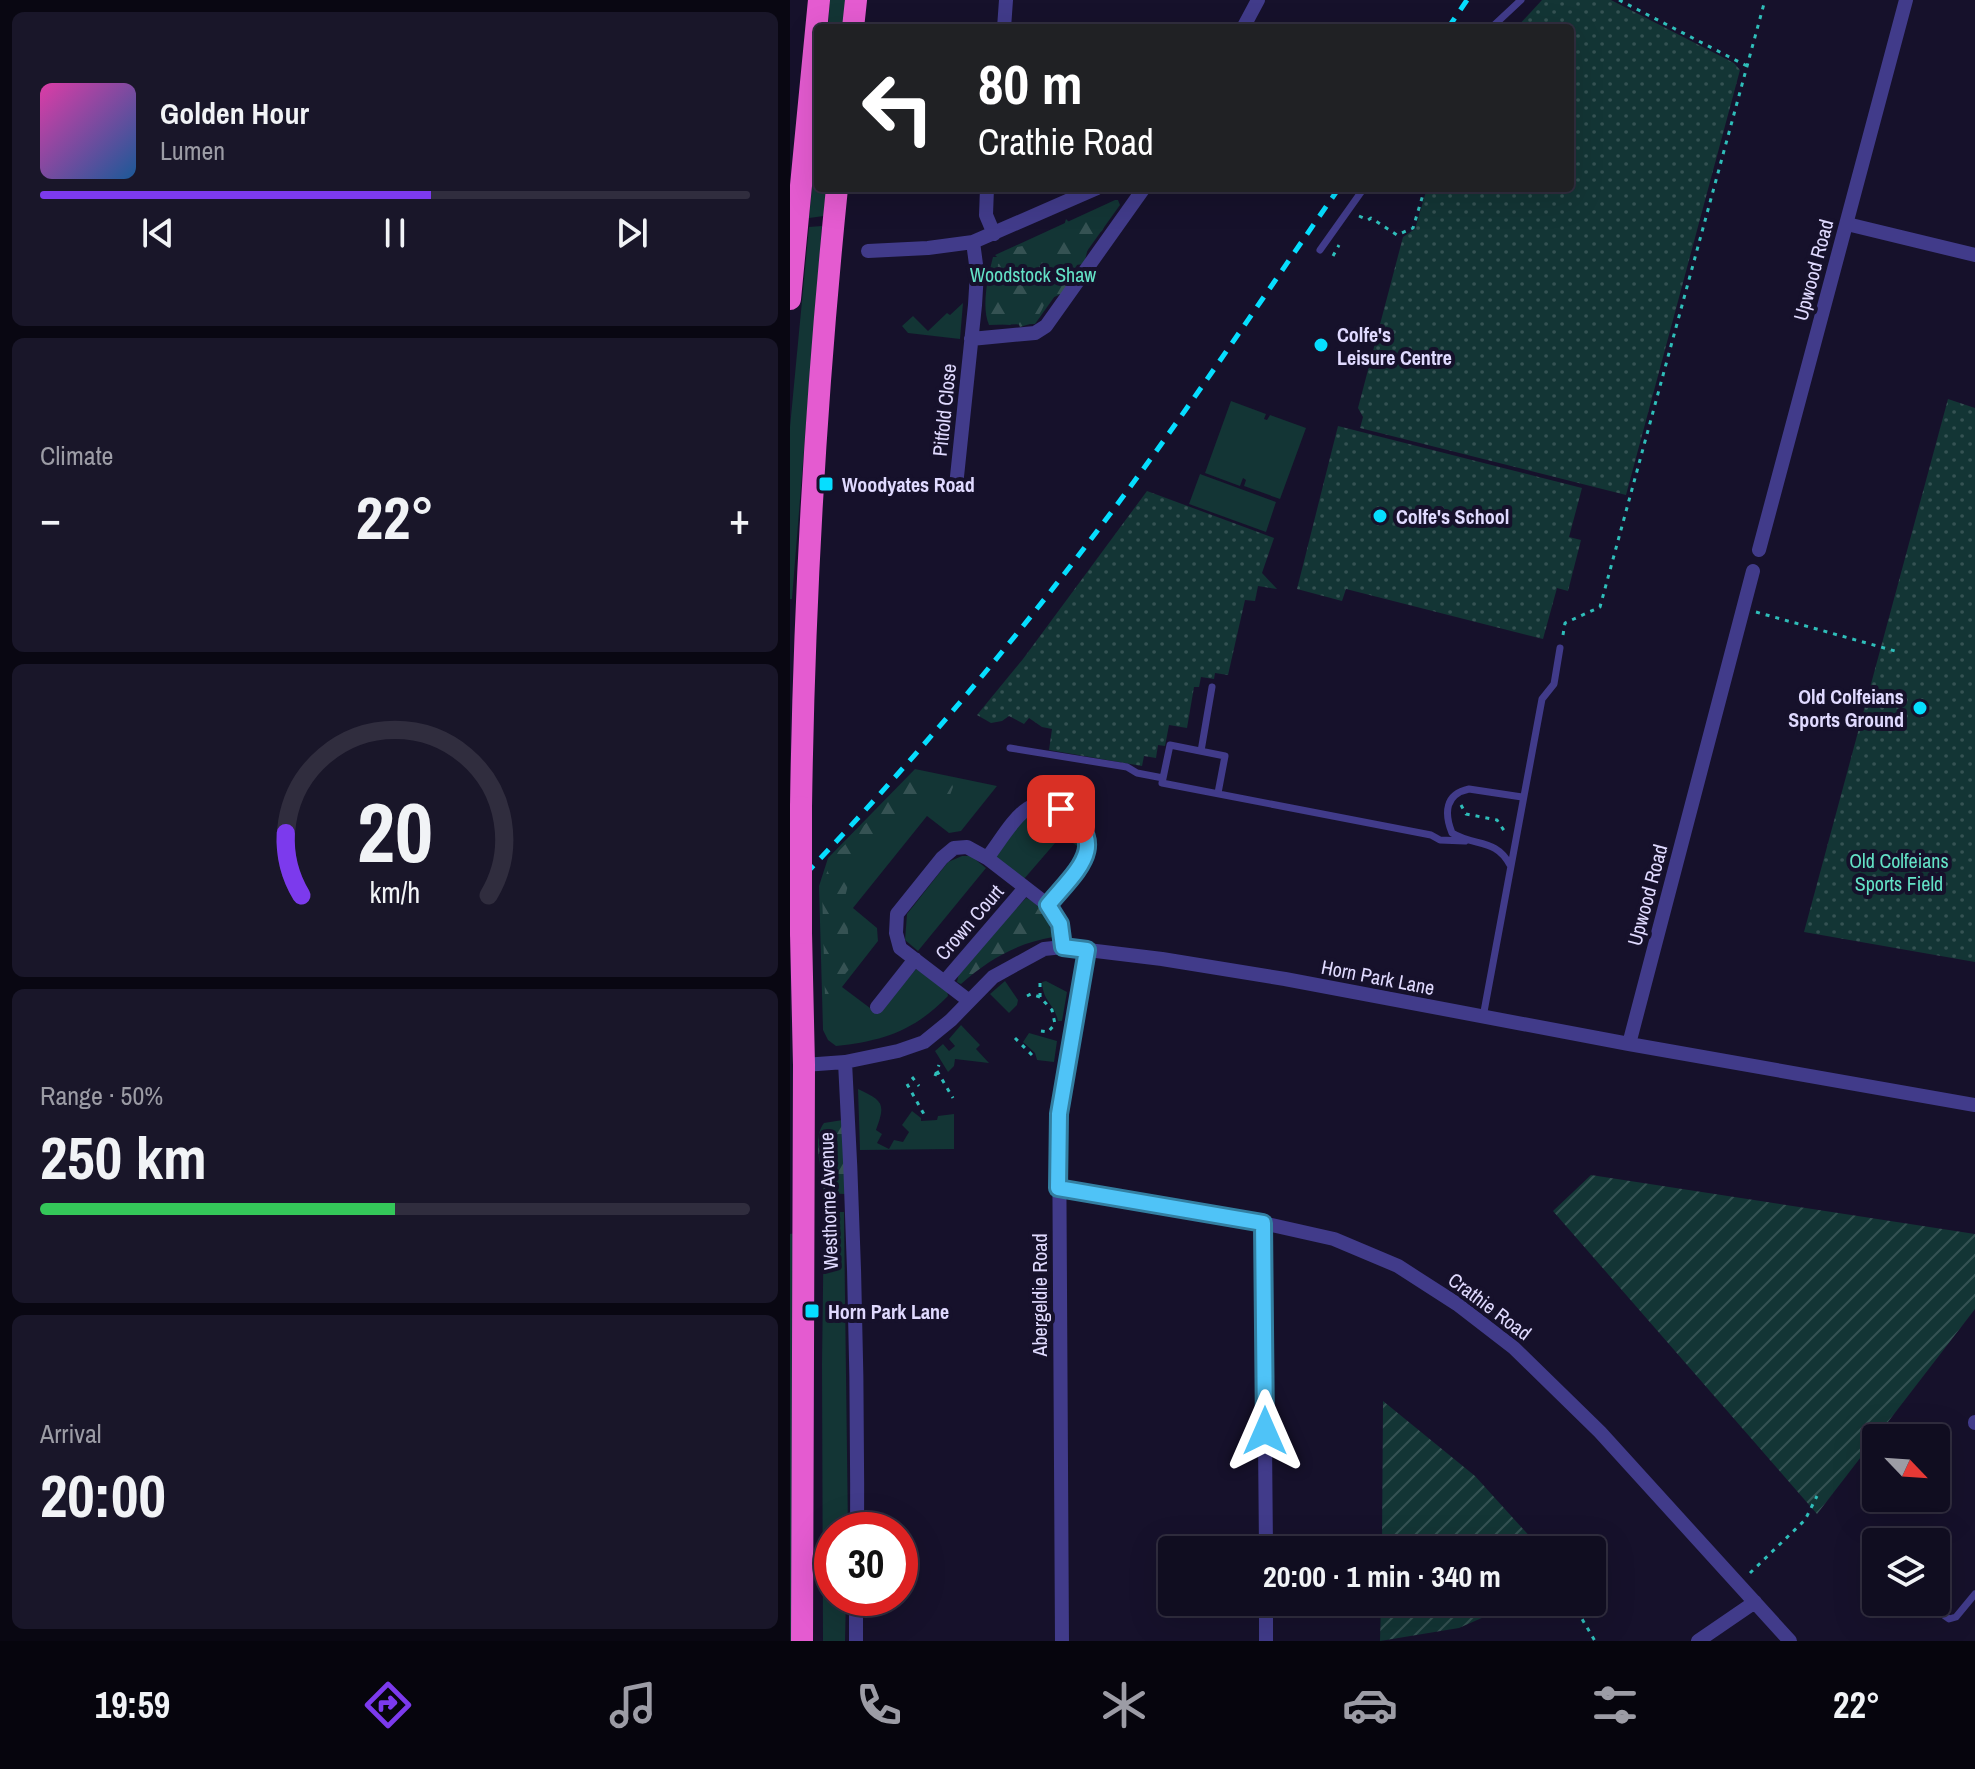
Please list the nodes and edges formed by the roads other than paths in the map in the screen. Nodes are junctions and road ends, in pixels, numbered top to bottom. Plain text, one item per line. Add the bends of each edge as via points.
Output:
1 (819, 0) edge
2 (856, 0) edge
3 (1006, 0) edge
4 (1258, 0) edge
5 (1521, 0) edge
6 (1906, 0) edge
7 (816, 24) edge
8 (853, 24) edge
9 (1004, 24) edge
10 (1245, 24) edge
11 (1495, 24) edge
12 (814, 46) edge
13 (837, 192) edge
14 (987, 192) edge
15 (1088, 192) edge
16 (1141, 192) edge
17 (1361, 192) edge
18 (1847, 224) junction
19 (994, 234) junction
20 (973, 242) junction
21 (792, 248) edge
22 (1320, 250) dead end
23 (868, 251) dead end
24 (1975, 255) edge
25 (790, 299) edge
26 (971, 339) junction
27 (956, 486) dead end
28 (1759, 550) dead end
29 (1753, 571) dead end
30 (1560, 648) road end
31 (1212, 687) dead end
32 (796, 691) edge
33 (1010, 748) dead end
34 (1201, 751) junction
35 (1163, 778) junction
36 (1218, 793) junction
37 (1522, 797) junction
38 (1449, 826) junction
39 (1431, 835) junction
40 (1465, 841) junction
41 (987, 858) junction
42 (1510, 865) junction
43 (1024, 889) junction
44 (1048, 905) junction
45 (1063, 947) junction
46 (1087, 950) junction
47 (915, 959) junction
48 (945, 981) junction
49 (968, 1000) junction
50 (877, 1007) dead end
51 (1483, 1017) junction
52 (1629, 1044) junction
53 (845, 1062) junction
54 (804, 1065) junction
55 (1975, 1105) edge
56 (1058, 1188) junction
57 (1263, 1223) junction
58 (857, 1512) edge
59 (1266, 1536) edge
60 (1975, 1594) edge
61 (1755, 1602) junction
62 (856, 1616) edge
63 (1266, 1616) edge
64 (1945, 1616) edge
65 (802, 1641) edge
66 (856, 1641) edge
67 (1062, 1641) edge
68 (1266, 1641) edge
69 (1698, 1641) edge
70 (1790, 1641) edge

1 - 7 highway
2 - 8 highway
3 - 9 street
4 - 10 street
5 - 11 lane
6 - 18 street, Upwood Road
12 - 21 highway
13 - 32 highway, Westhorne Avenue
14 - 19 street via 986,215
15 - 19 street
16 - 26 street via 1046,326 1035,333
17 - 22 lane
18 - 24 street
18 - 28 street, Upwood Road
19 - 20 street
20 - 23 street
20 - 26 street, Pitfold Close via 977,272
21 - 25 highway
26 - 27 street, Pitfold Close
29 - 52 street, Upwood Road
30 - 37 lane via 1554,684 1542,699
31 - 34 lane
32 - 54 highway, Westhorne Avenue, bridge
33 - 35 lane
34 - 35 lane via 1170,745
34 - 36 lane via 1225,756
35 - 36 lane via 1162,783
36 - 39 lane
37 - 38 lane via 1469,789 1456,793 1447,812
37 - 42 lane
38 - 39 lane
38 - 40 lane
39 - 40 lane
40 - 42 lane via 1492,846
41 - 43 street, Crown Court
41 - 44 street, Crown Court via 1025,810 1040,803 1079,821 1089,839 1086,860
41 - 47 street, Crown Court via 967,847 954,848 897,914 900,948
42 - 51 lane
43 - 44 street, Crown Court
43 - 48 street, Crown Court
44 - 45 street via 1060,924
45 - 46 street, Horn Park Lane
45 - 49 street, Horn Park Lane via 1024,959
46 - 51 street, Horn Park Lane
46 - 56 street, Abergeldie Road via 1059,1114
47 - 48 street, Crown Court
47 - 50 street, Crown Court
48 - 49 street, Crown Court
49 - 53 street, Horn Park Lane via 924,1042
51 - 52 street, Horn Park Lane
52 - 55 street, Horn Park Lane
53 - 54 street, Horn Park Lane
53 - 58 street, Westhorne Avenue via 853,1204
54 - 65 highway, Westhorne Avenue
56 - 57 street, Crathie Road
56 - 67 street, Abergeldie Road
57 - 59 street
57 - 61 street, Crathie Road via 1334,1239 1398,1266 1503,1339 1600,1432
60 - 64 lane via 1956,1617
61 - 69 street
61 - 70 street, Crathie Road
62 - 66 street
63 - 68 street

